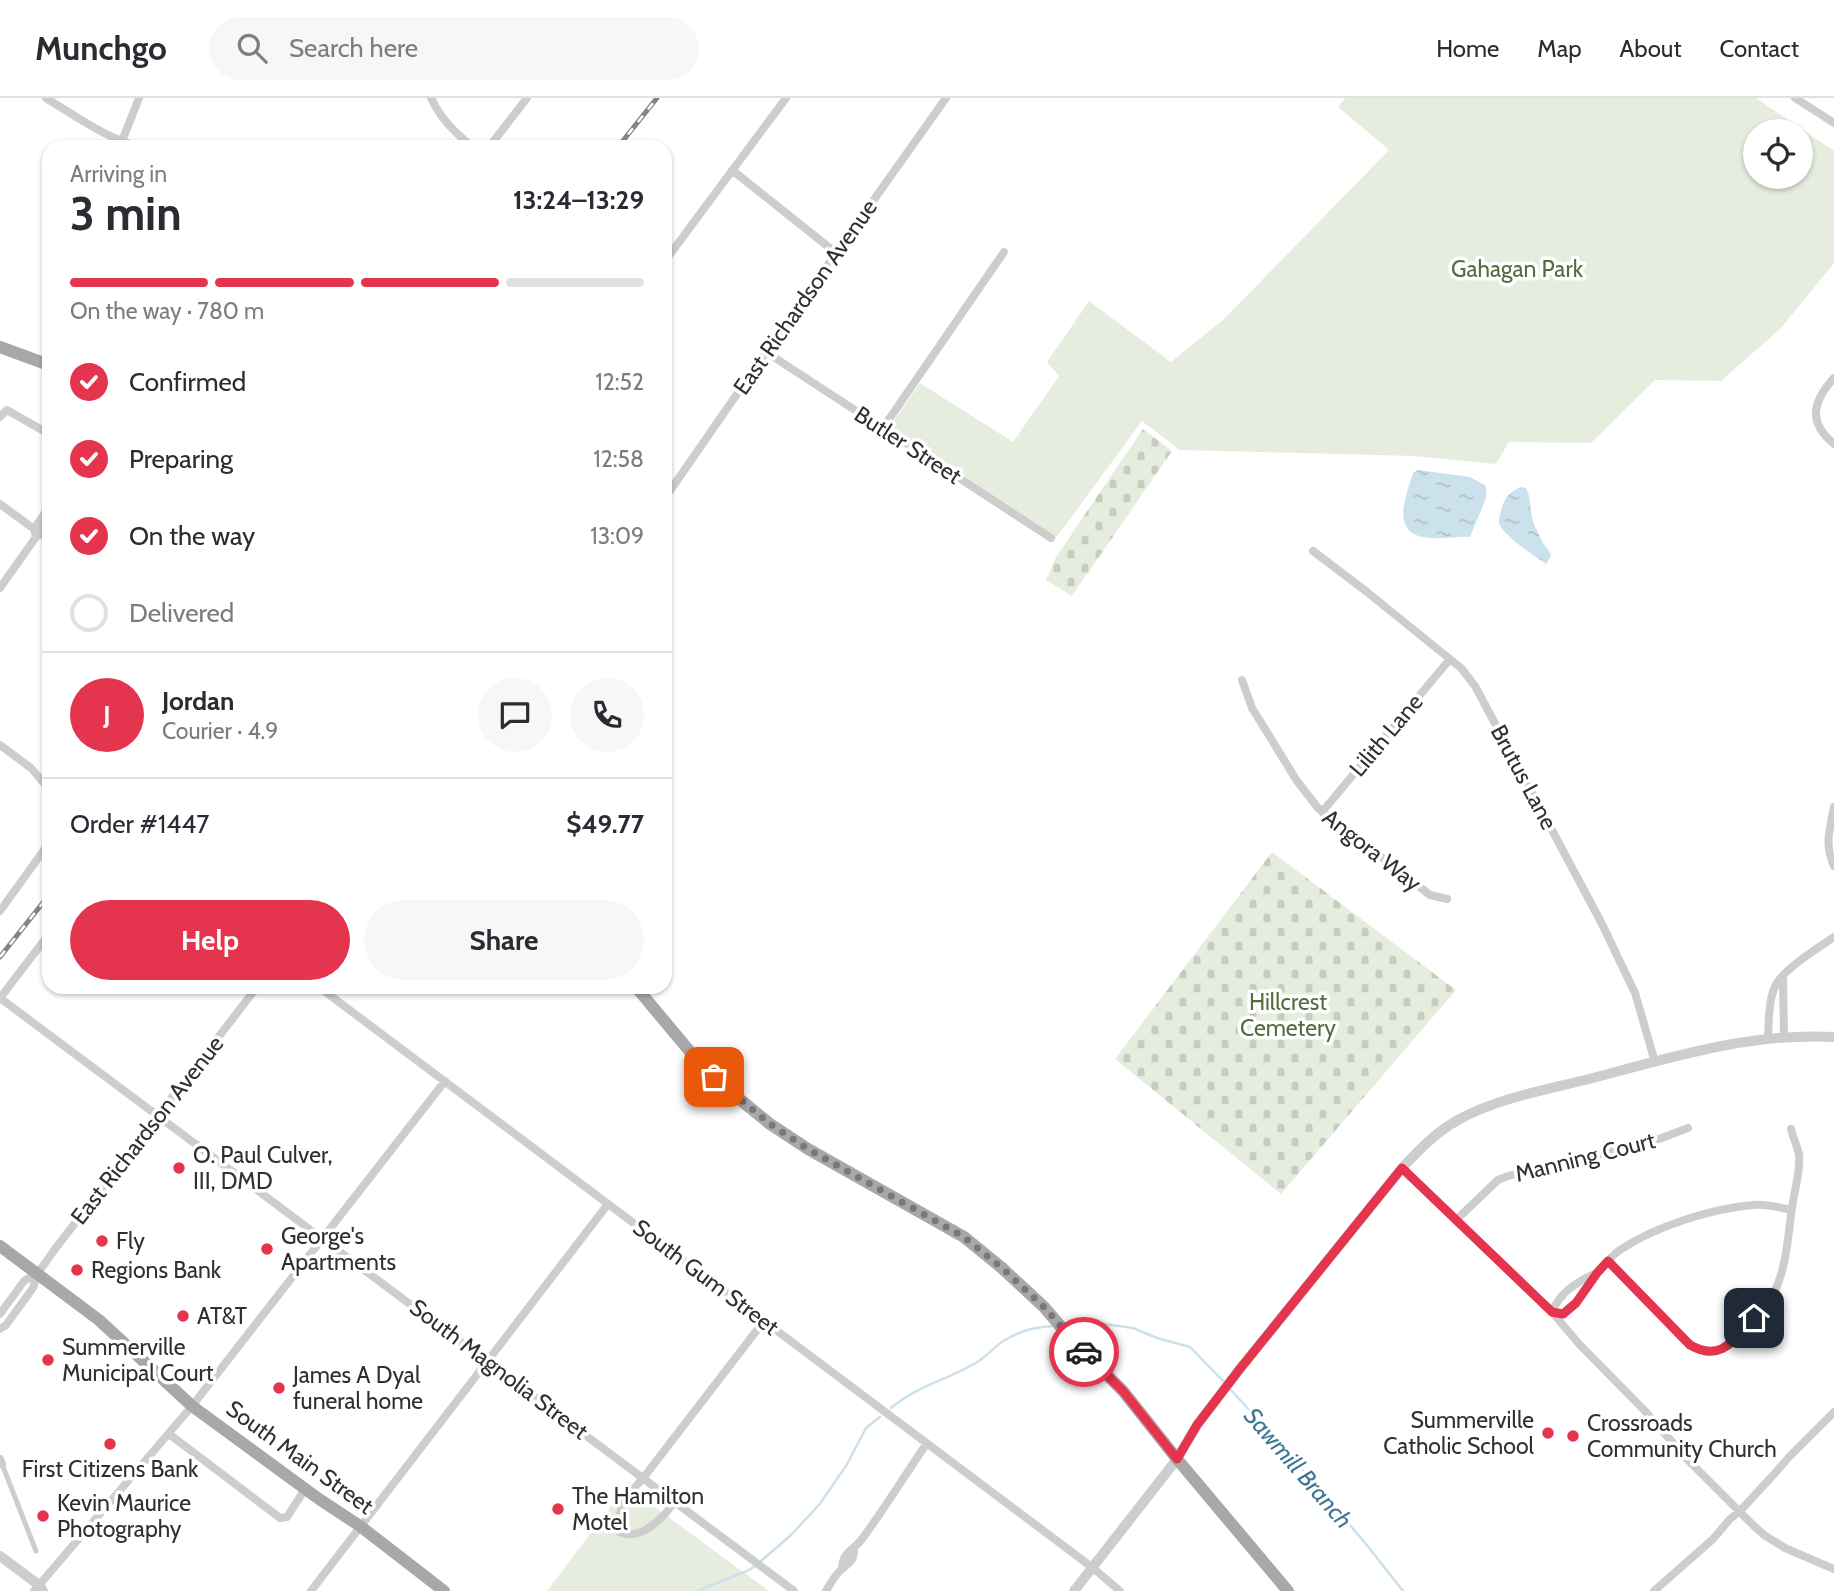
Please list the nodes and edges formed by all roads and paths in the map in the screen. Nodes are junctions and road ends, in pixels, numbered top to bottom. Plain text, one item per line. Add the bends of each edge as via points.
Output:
1 (46, 98) edge
2 (139, 98) edge
3 (431, 98) edge
4 (527, 98) edge
5 (786, 98) edge
6 (946, 98) edge
7 (1795, 98) edge
8 (1834, 123) edge
9 (118, 140) edge
10 (122, 140) edge
11 (465, 140) edge
12 (494, 140) edge
13 (732, 170) junction
14 (672, 251) edge
15 (1004, 252) dead end
16 (836, 253) junction
17 (0, 347) edge
18 (765, 352) junction
19 (42, 362) edge
20 (1834, 378) edge
21 (0, 417) edge
22 (883, 428) junction
23 (42, 430) edge
24 (1834, 444) edge
25 (672, 488) edge
26 (0, 504) edge
27 (42, 517) edge
28 (34, 529) junction
29 (42, 529) edge
30 (42, 535) edge
31 (1051, 538) dead end
32 (1313, 551) dead end
33 (0, 588) edge
34 (1450, 659) junction
35 (1242, 680) dead end
36 (0, 745) edge
37 (42, 781) edge
38 (1834, 807) edge
39 (1322, 811) junction
40 (42, 853) edge
41 (1834, 866) edge
42 (1447, 899) dead end
43 (0, 911) edge
44 (1834, 937) edge
45 (42, 943) edge
46 (1783, 976) junction
47 (252, 994) edge
48 (327, 994) edge
49 (642, 994) edge
50 (0, 998) edge
51 (1784, 1037) junction
52 (1834, 1037) edge
53 (1768, 1038) junction
54 (1652, 1063) junction
55 (444, 1082) junction
56 (158, 1116) junction
57 (1688, 1128) dead end
58 (1791, 1129) dead end
59 (1402, 1168) junction
60 (608, 1204) junction
61 (1791, 1210) junction
62 (1456, 1220) junction
63 (322, 1238) junction
64 (0, 1246) edge
65 (1608, 1261) junction
66 (38, 1273) junction
67 (1597, 1273) junction
68 (1, 1309) edge
69 (1552, 1312) junction
70 (764, 1321) junction
71 (0, 1329) edge
72 (487, 1361) junction
73 (192, 1406) junction
74 (1834, 1412) edge
75 (169, 1434) junction
76 (926, 1443) junction
77 (1177, 1459) junction
78 (1, 1462) edge
79 (644, 1478) junction
80 (305, 1489) junction
81 (677, 1503) junction
82 (1740, 1511) junction
83 (360, 1526) junction
84 (36, 1551) dead end
85 (0, 1556) edge
86 (1093, 1568) junction
87 (1834, 1569) edge
88 (38, 1589) edge
89 (311, 1591) edge
90 (444, 1591) edge
91 (794, 1591) edge
92 (826, 1591) edge
93 (1074, 1591) edge
94 (1120, 1591) edge
95 (1288, 1591) edge
96 (1654, 1591) edge

1 - 9 street
2 - 10 street
3 - 11 street via 448,125
4 - 12 street
5 - 13 street
6 - 16 street, East Richardson Avenue
7 - 8 street
13 - 14 street
13 - 16 street
15 - 22 street
16 - 18 street, East Richardson Avenue
17 - 19 main road
18 - 22 street, Butler Street
18 - 25 street, East Richardson Avenue
20 - 24 street via 1821,394 1815,413 1820,430
21 - 23 street via 7,410
22 - 31 street, Butler Street
26 - 28 street
27 - 28 street
28 - 29 street
28 - 30 street
28 - 33 street via 36,537
32 - 34 street, Brutus Lane
34 - 39 street, Lilith Lane
34 - 54 street, Brutus Lane via 1475,686 1601,922 1635,993
35 - 39 street, Angora Way via 1252,708 1297,781
36 - 37 street
38 - 41 street via 1827,841
39 - 42 street, Angora Way via 1430,895
40 - 43 street
44 - 46 street
45 - 50 street
46 - 51 street
46 - 53 street via 1770,1004
47 - 56 street, East Richardson Avenue
48 - 55 street, South Gum Street
49 - 77 main road via 696,1060 770,1124 964,1237 1002,1268 1123,1391
50 - 56 street, South Magnolia Street
51 - 52 street
51 - 53 street
53 - 54 street
54 - 59 street via 1490,1105 1426,1142
55 - 60 street, South Gum Street
55 - 63 street
56 - 63 street, South Magnolia Street
56 - 66 street, East Richardson Avenue
57 - 62 street, Manning Court via 1651,1142 1497,1180
58 - 61 street via 1799,1155
59 - 62 street
59 - 77 street via 1239,1370
60 - 70 street, South Gum Street
60 - 72 street
61 - 65 street via 1753,1205 1670,1224 1642,1236
61 - 65 street via 1773,1294 1717,1352 1690,1345
62 - 69 street
63 - 72 street, South Magnolia Street
63 - 73 street
64 - 66 main road, South Main Street
65 - 67 street
66 - 68 street via 24,1281
66 - 71 street via 33,1288
66 - 73 main road, South Main Street via 99,1320
67 - 69 street via 1574,1284 1556,1301
67 - 69 street via 1576,1303 1563,1314
69 - 82 street
70 - 76 street, South Gum Street
70 - 79 street
72 - 79 street, South Magnolia Street
72 - 83 street
73 - 75 street
73 - 80 main road, South Main Street
74 - 82 street
75 - 80 street via 280,1518 287,1517
75 - 88 street
76 - 86 street, South Gum Street
76 - 92 street via 876,1521 854,1550 846,1553 842,1569
77 - 86 street
77 - 95 main road
78 - 84 street
79 - 81 street, South Magnolia Street
79 - 81 street via 624,1500 619,1532 639,1533
80 - 83 main road, South Main Street
81 - 91 street, South Magnolia Street
82 - 87 street via 1773,1541
82 - 96 street
83 - 89 street
83 - 90 main road, South Main Street
85 - 88 street
86 - 93 street
86 - 94 street, South Gum Street

